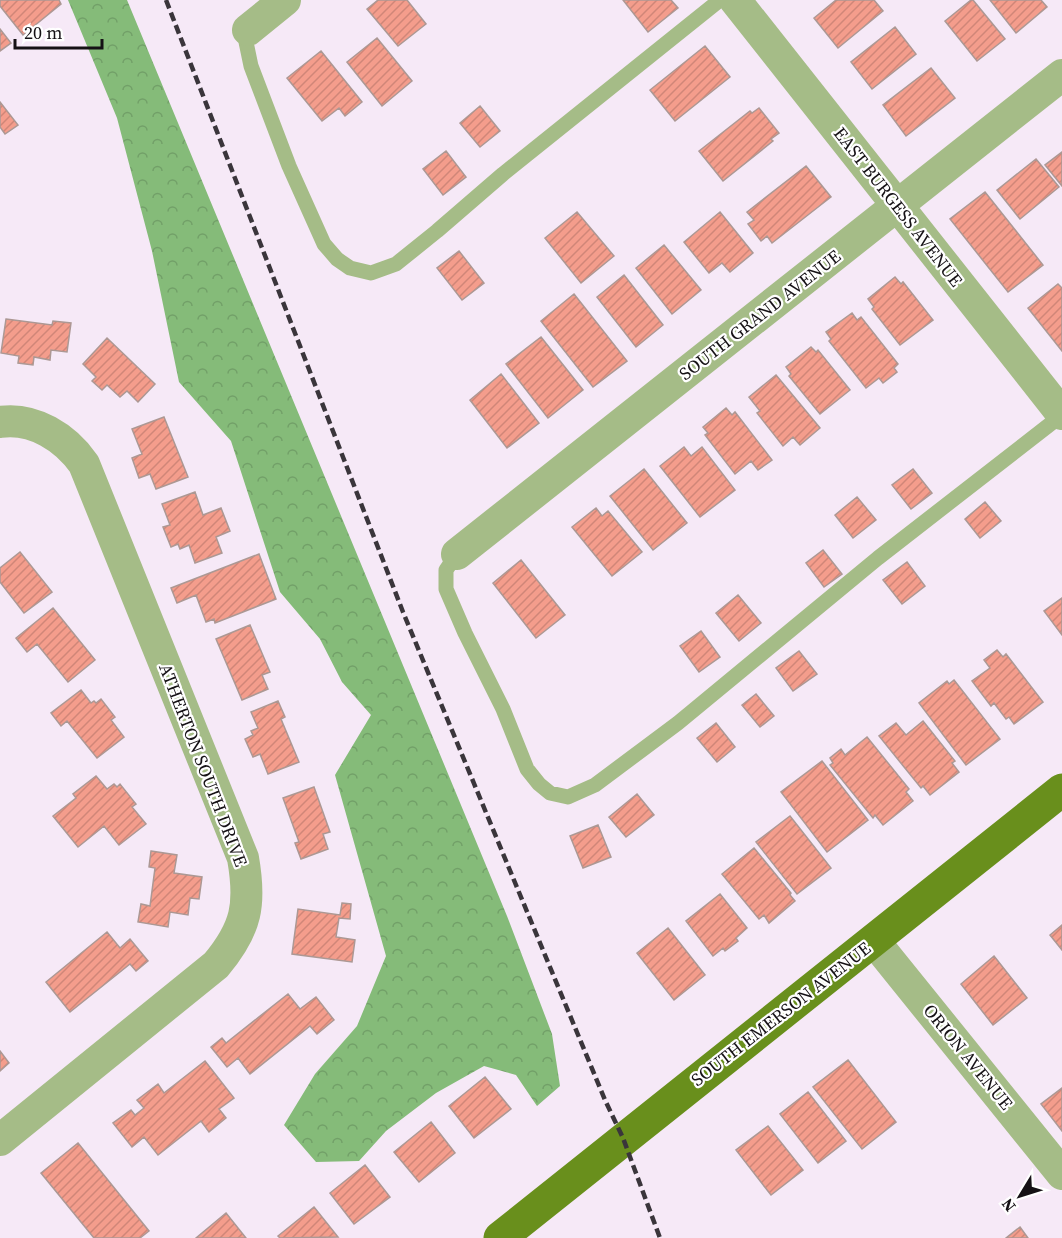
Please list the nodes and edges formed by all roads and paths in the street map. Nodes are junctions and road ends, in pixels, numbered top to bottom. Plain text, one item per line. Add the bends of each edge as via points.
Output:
1 (285, 0) edge
2 (720, 0) edge
3 (735, 0) edge
4 (248, 30) joint
5 (1062, 75) edge
6 (897, 206) junction
7 (1062, 414) edge
8 (0, 422) edge
9 (457, 554) joint
10 (1062, 790) edge
11 (874, 941) junction
12 (0, 1140) edge
13 (1062, 1174) edge
14 (500, 1238) edge

1 - 4 street
2 - 4 lane via 396,264 371,273 350,268 324,244 251,66
3 - 6 street, EAST BURGESS AVENUE
5 - 6 street, SOUTH GRAND AVENUE
6 - 7 street, EAST BURGESS AVENUE
6 - 9 street, SOUTH GRAND AVENUE
7 - 9 lane via 878,558 678,723 595,785 568,797 550,793 527,769 446,589 446,570
8 - 12 street, ATHERTON SOUTH DRIVE via 32,424 44,429 66,444 84,464 243,858 248,896 238,934 216,965
10 - 11 main road, SOUTH EMERSON AVENUE
11 - 13 street, ORION AVENUE
11 - 14 main road, SOUTH EMERSON AVENUE

